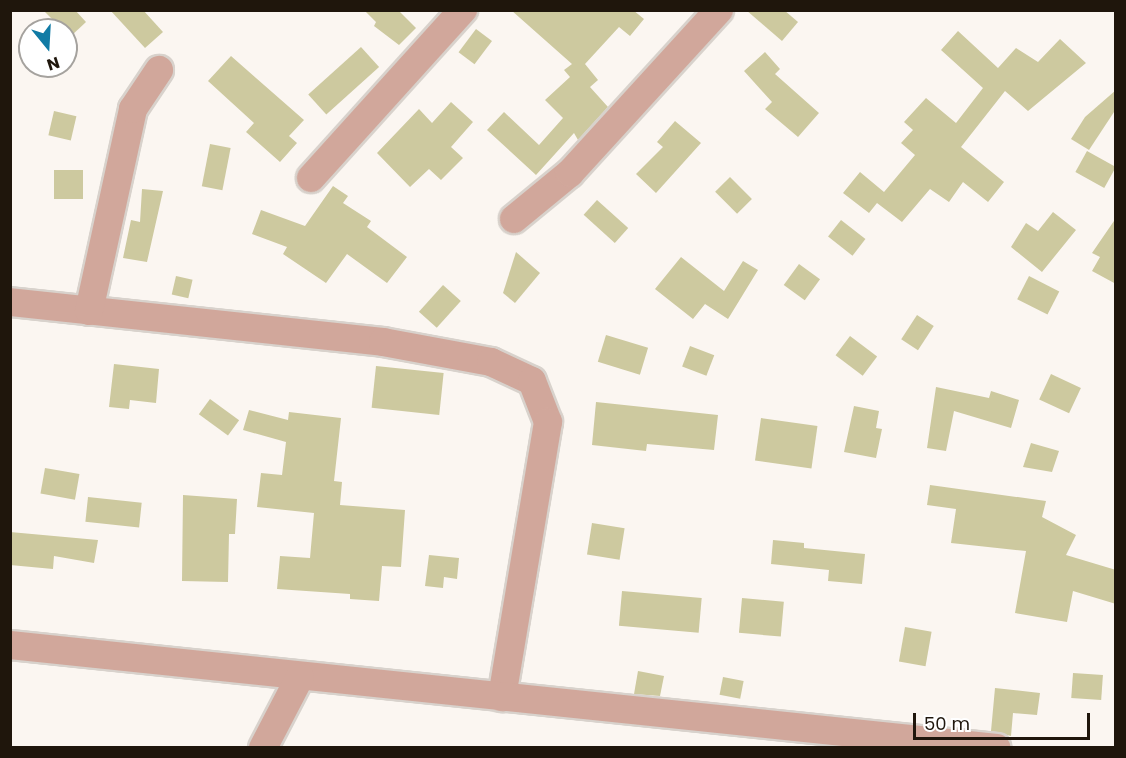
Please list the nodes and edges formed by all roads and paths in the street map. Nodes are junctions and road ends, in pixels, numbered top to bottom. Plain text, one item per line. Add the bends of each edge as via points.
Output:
1 (463, 10) edge
2 (719, 10) edge
3 (159, 70) dead end
4 (311, 178) dead end
5 (514, 219) dead end
6 (10, 302) edge
7 (89, 311) junction
8 (10, 645) edge
9 (300, 676) junction
10 (502, 697) junction
11 (769, 736) edge
12 (263, 747) edge
13 (997, 747) edge

1 - 4 street
2 - 5 street via 570,173
3 - 7 street via 133,109
6 - 7 street
7 - 10 street via 383,342 491,362 532,381 548,422
8 - 9 street
9 - 10 street
9 - 12 street
10 - 11 street
11 - 13 street

